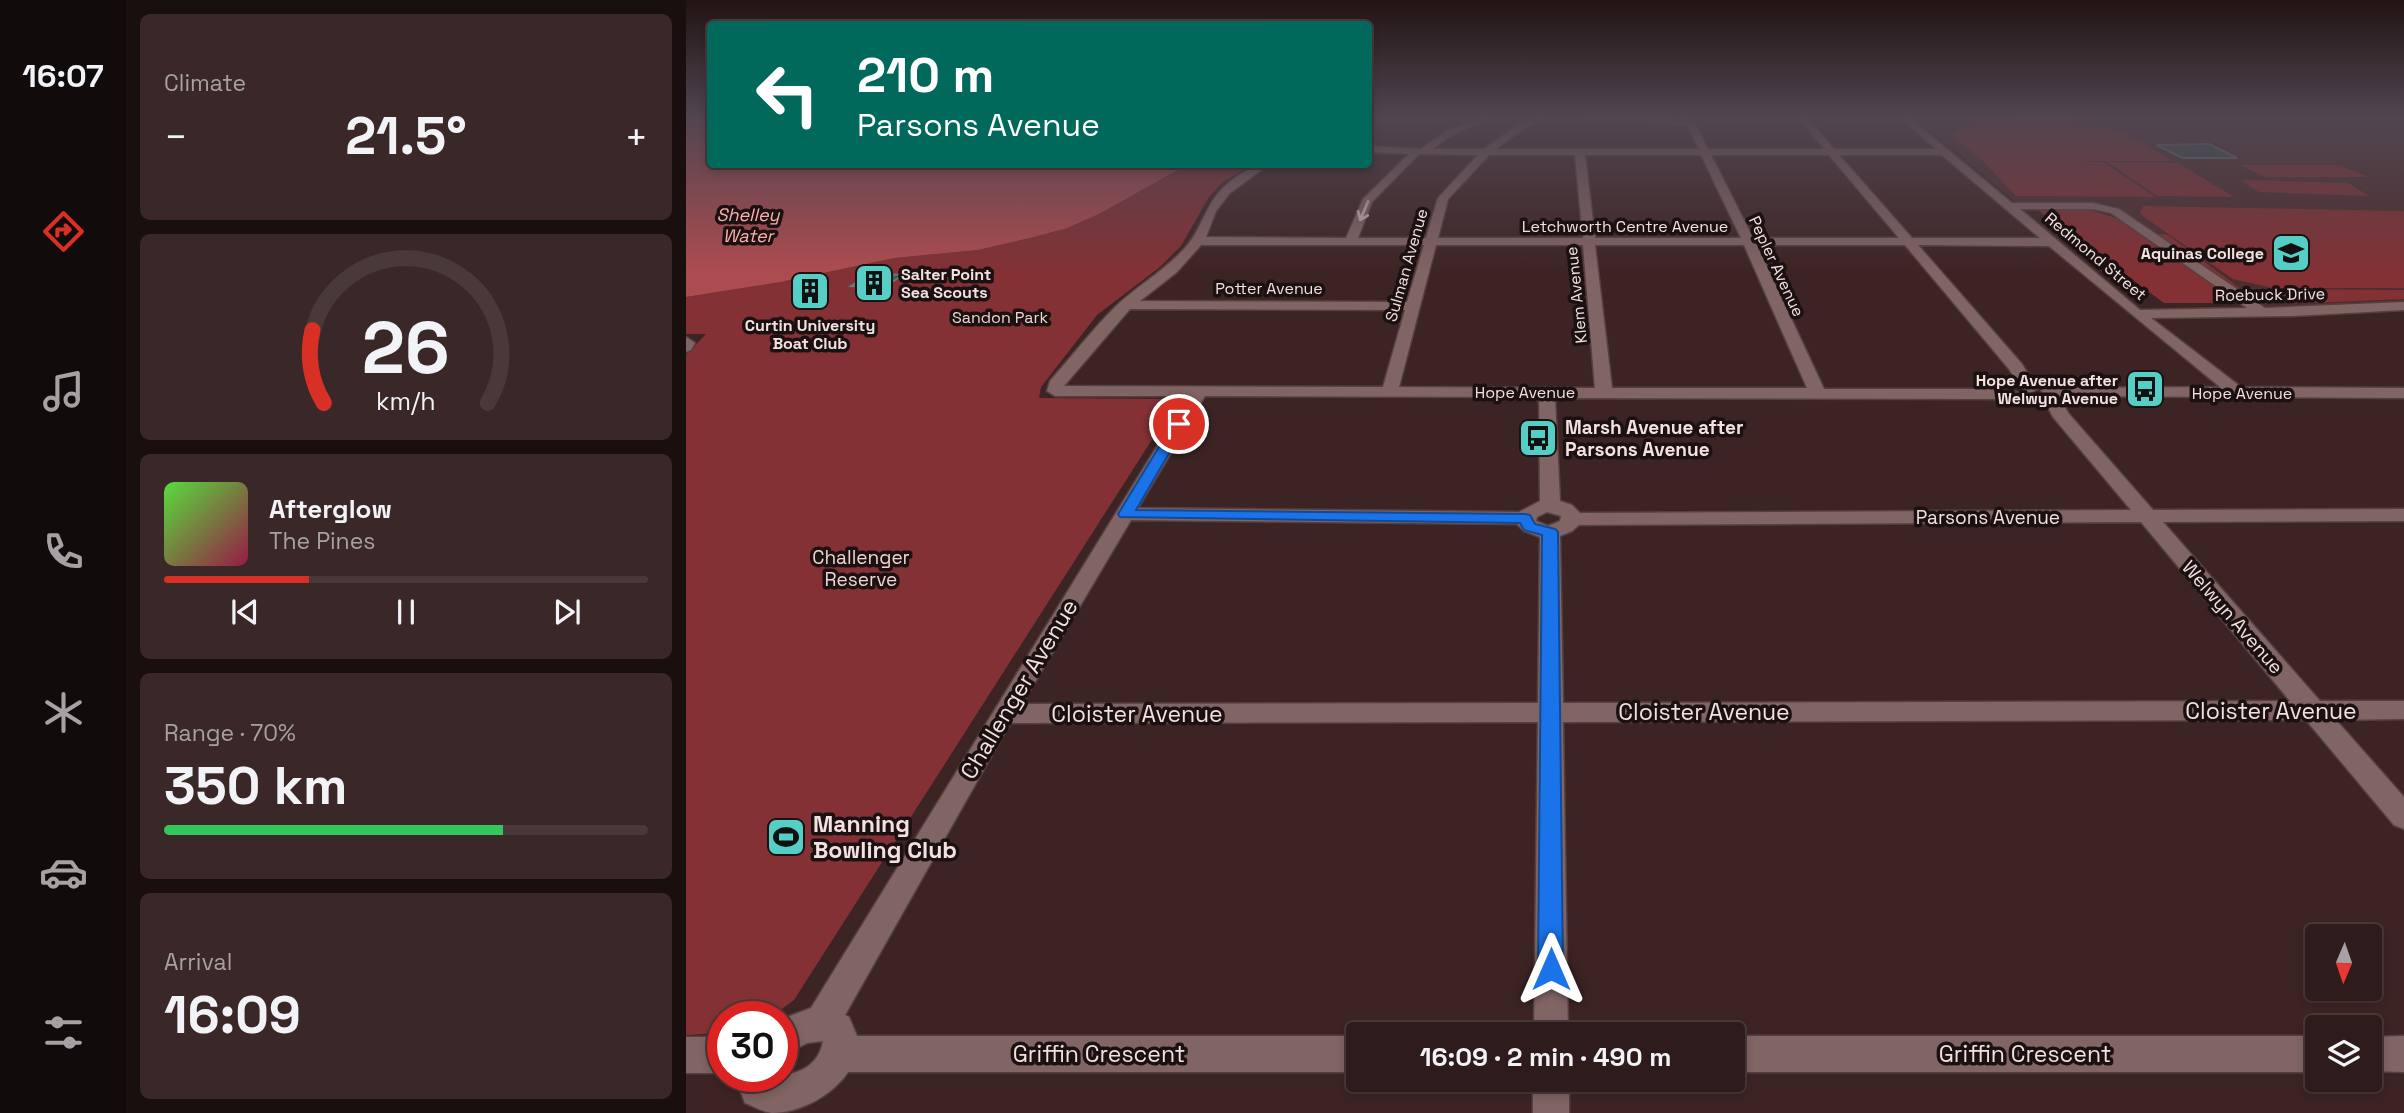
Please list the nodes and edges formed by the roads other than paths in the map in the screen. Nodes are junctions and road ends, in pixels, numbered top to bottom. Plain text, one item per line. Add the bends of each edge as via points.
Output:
1 (1258, 168) edge
2 (1403, 168) edge
3 (1471, 168) edge
4 (1581, 168) edge
5 (1714, 168) edge
6 (1844, 168) edge
7 (1964, 168) edge
8 (2010, 206) junction
9 (1198, 241) junction
10 (1351, 241) junction
11 (1430, 241) junction
12 (1909, 241) junction
13 (1587, 242) junction
14 (1749, 242) junction
15 (2052, 242) junction
16 (1125, 305) junction
17 (1412, 306) junction
18 (2404, 306) edge
19 (2137, 313) junction
20 (2261, 313) junction
21 (686, 341) edge
22 (686, 347) edge
23 (1199, 392) junction
24 (1548, 392) junction
25 (1389, 393) junction
26 (1604, 393) junction
27 (2238, 393) junction
28 (2404, 393) edge
29 (1818, 394) junction
30 (2043, 397) junction
31 (1126, 514) junction
32 (2404, 515) edge
33 (2147, 516) junction
34 (1557, 519) junction
35 (2313, 710) junction
36 (2404, 710) edge
37 (1550, 713) junction
38 (1003, 714) junction
39 (2404, 817) edge
40 (1551, 1022) edge
41 (821, 1023) junction
42 (798, 1029) edge
43 (839, 1054) junction
44 (1346, 1054) edge
45 (1745, 1054) edge
46 (2305, 1054) edge
47 (2382, 1054) edge
48 (2404, 1054) edge
49 (686, 1055) edge
50 (707, 1055) edge
51 (1550, 1092) edge
52 (766, 1096) edge
53 (1551, 1113) edge

1 - 9 street via 1226,191
2 -> 10 street via 1367,201
3 - 11 street, Sulman Avenue via 1443,198
4 - 13 street, Klem Avenue
5 - 14 street, Pepler Avenue
6 - 12 street, Welwyn Avenue
7 - 8 street, Redmond Street
8 - 15 street, Redmond Street
8 - 20 street via 2093,206 2115,211
9 - 10 street, Letchworth Centre Avenue
9 - 16 street via 1172,269
10 - 11 street, Letchworth Centre Avenue
11 - 13 street, Letchworth Centre Avenue
11 - 17 street, Sulman Avenue
12 - 14 street, Letchworth Centre Avenue
12 - 15 street, Letchworth Centre Avenue
12 - 30 street, Welwyn Avenue
13 - 14 street, Letchworth Centre Avenue
13 - 26 street, Klem Avenue
14 - 29 street, Pepler Avenue
15 - 19 street, Redmond Street
16 - 17 street, Potter Avenue
16 - 23 street, Hope Avenue via 1055,384 1055,391
17 - 25 street, Sulman Avenue
18 - 20 street, Roebuck Drive
19 - 20 street, Roebuck Drive
19 - 27 street, Redmond Street
21 - 22 street
23 - 25 street, Hope Avenue
23 - 31 street, Challenger Avenue
24 - 25 street, Hope Avenue
24 - 26 street, Hope Avenue
24 - 34 street
26 - 29 street, Hope Avenue
27 - 28 street, Hope Avenue
27 - 30 street, Hope Avenue
29 - 30 street, Hope Avenue
30 - 33 street, Welwyn Avenue
31 - 34 street via 1525,518 1530,510
31 - 38 street, Challenger Avenue
32 - 33 street, Parsons Avenue
33 - 34 street, Parsons Avenue
33 - 35 street, Welwyn Avenue
34 - 37 street
35 - 36 street, Cloister Avenue
35 - 37 street, Cloister Avenue
35 - 39 street, Welwyn Avenue
37 - 38 street, Cloister Avenue
37 - 40 street
38 - 41 street, Challenger Avenue
41 - 42 street
41 - 43 street via 841,1035
43 - 44 street, Griffin Crescent
43 - 52 street via 833,1065 800,1093
45 - 46 street, Griffin Crescent
47 - 48 street
49 - 50 street
51 - 53 street

